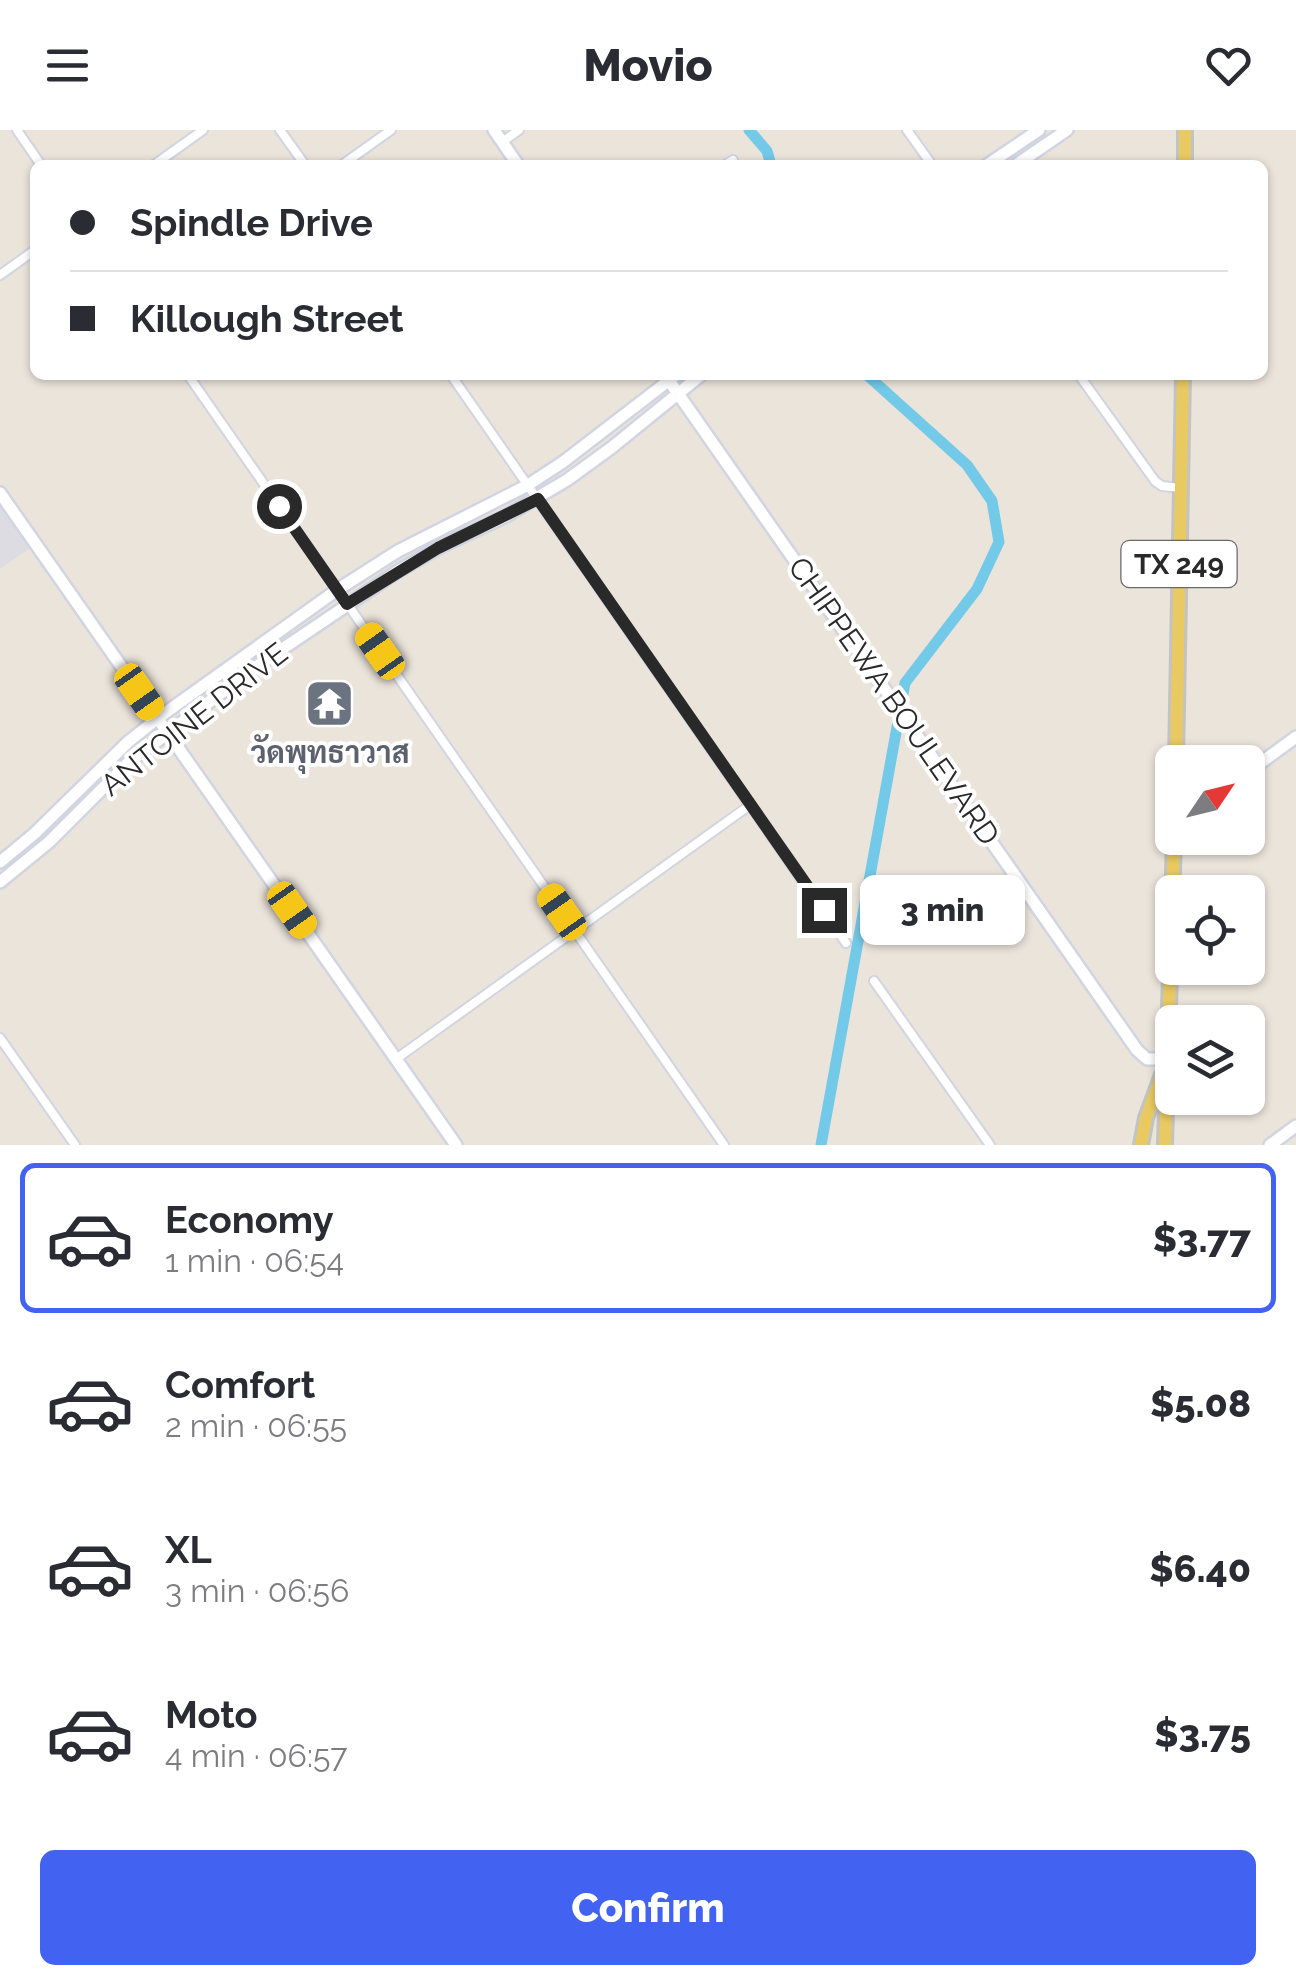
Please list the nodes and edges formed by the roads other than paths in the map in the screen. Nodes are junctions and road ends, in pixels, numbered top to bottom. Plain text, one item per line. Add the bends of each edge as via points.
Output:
1 (16, 130) edge
2 (203, 130) edge
3 (280, 130) edge
4 (391, 130) edge
5 (494, 130) edge
6 (519, 130) edge
7 (907, 130) edge
8 (1038, 130) edge
9 (1065, 130) edge
10 (1185, 130) edge
11 (502, 142) junction
12 (37, 160) edge
13 (161, 160) edge
14 (301, 160) edge
15 (349, 160) edge
16 (515, 160) edge
17 (928, 160) edge
18 (994, 160) edge
19 (1023, 160) edge
20 (1184, 160) edge
21 (30, 254) edge
22 (0, 275) edge
23 (191, 380) edge
24 (454, 380) edge
25 (666, 380) edge
26 (671, 380) edge
27 (694, 380) edge
28 (1083, 380) edge
29 (1183, 380) edge
30 (677, 393) junction
31 (528, 485) junction
32 (1181, 488) junction
33 (0, 492) edge
34 (538, 499) junction
35 (430, 534) junction
36 (438, 548) junction
37 (337, 590) junction
38 (347, 604) junction
39 (248, 654) junction
40 (257, 666) junction
41 (158, 718) junction
42 (168, 732) junction
43 (1296, 738) edge
44 (1176, 745) edge
45 (1265, 760) edge
46 (67, 802) junction
47 (750, 805) junction
48 (78, 813) junction
49 (1173, 855) edge
50 (0, 862) edge
51 (0, 882) edge
52 (574, 931) junction
53 (846, 942) dead end
54 (874, 981) dead end
55 (1168, 1005) edge
56 (0, 1038) edge
57 (396, 1059) junction
58 (1155, 1060) edge
59 (1155, 1092) edge
60 (1165, 1115) edge
61 (1296, 1126) edge
62 (75, 1145) edge
63 (456, 1145) edge
64 (724, 1145) edge
65 (990, 1145) edge
66 (1141, 1145) edge
67 (1164, 1145) edge
68 (1270, 1145) edge

1 - 12 street
2 - 13 street
3 - 14 street
4 - 15 street
5 - 11 main road
6 - 11 street
7 - 17 street
8 - 18 main road
9 - 19 main road
10 - 20 main road
11 - 16 main road
21 - 22 street
23 - 37 street
24 - 31 street
25 - 31 main road, ANTOINE DRIVE
26 - 30 main road, CHIPPEWA BOULEVARD
27 - 30 main road, ANTOINE DRIVE
28 - 32 street via 1155,481
29 - 32 main road, TX 249
30 - 34 main road, ANTOINE DRIVE
30 - 58 main road, CHIPPEWA BOULEVARD via 1138,1050
31 - 34 street
31 - 35 main road, ANTOINE DRIVE
32 - 44 main road, TX 249
33 - 41 main road
34 - 36 main road, ANTOINE DRIVE
34 - 47 street
35 - 36 main road
35 - 37 main road, ANTOINE DRIVE
36 - 38 main road, ANTOINE DRIVE
37 - 38 street
37 - 39 main road, ANTOINE DRIVE
38 - 40 main road, ANTOINE DRIVE
38 - 52 street
39 - 40 main road
39 - 41 main road, ANTOINE DRIVE
40 - 42 main road, ANTOINE DRIVE
41 - 42 main road
41 - 46 main road, ANTOINE DRIVE
42 - 48 main road, ANTOINE DRIVE
42 - 57 main road
43 - 45 main road
46 - 48 main road
46 - 50 main road, ANTOINE DRIVE
47 - 52 street
47 - 53 street
48 - 51 main road, ANTOINE DRIVE
49 - 55 main road
52 - 57 street
52 - 64 street
54 - 65 street
56 - 62 street
57 - 63 main road
59 - 66 main road
60 - 67 main road
61 - 68 main road

